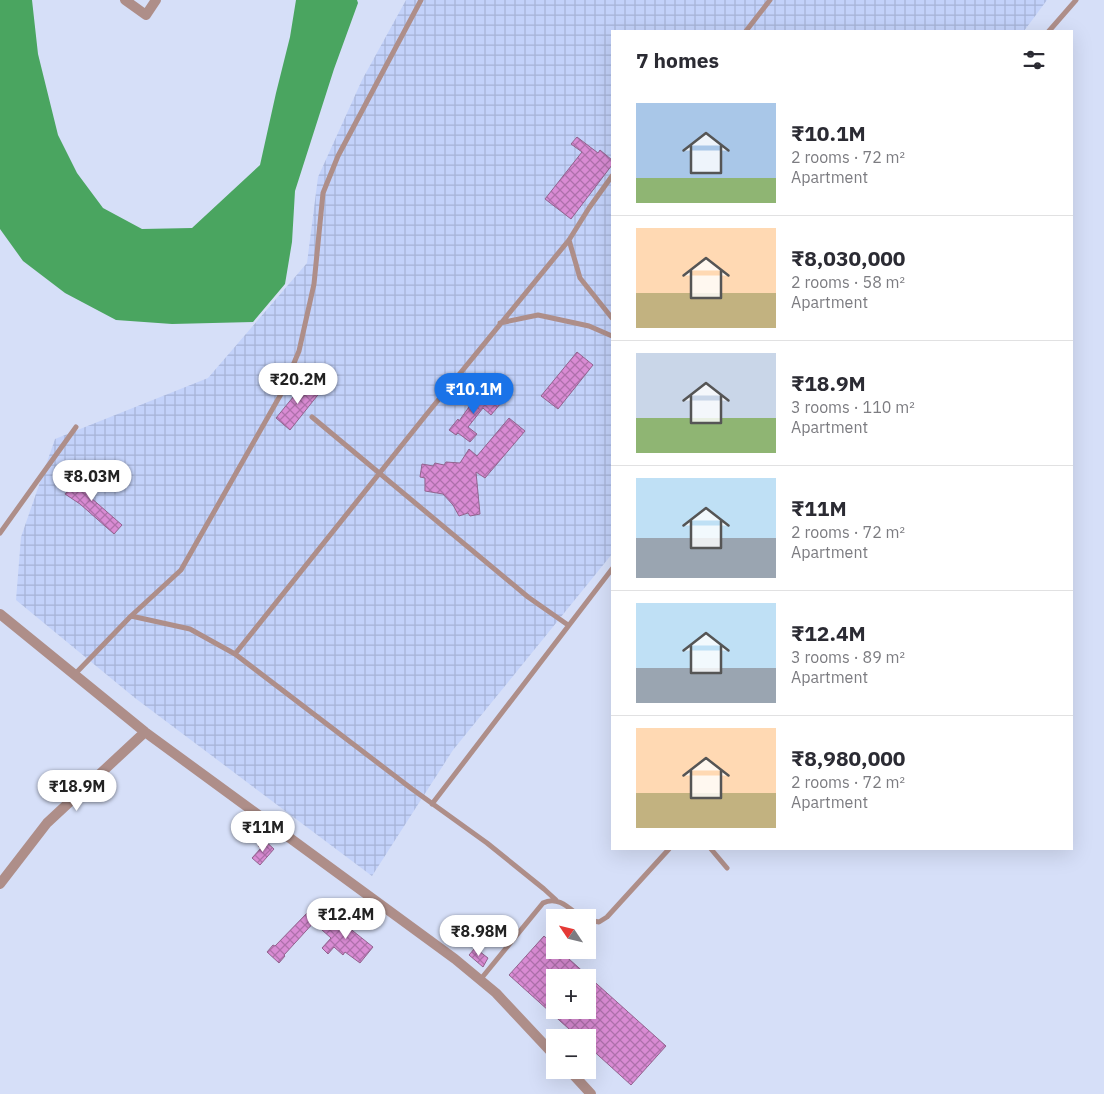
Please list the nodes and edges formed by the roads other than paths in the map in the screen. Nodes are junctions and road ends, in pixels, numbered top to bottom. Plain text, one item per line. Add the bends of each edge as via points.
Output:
1 (125, 0) edge
2 (156, 0) edge
3 (421, 0) edge
4 (770, 0) edge
5 (1076, 0) edge
6 (747, 30) edge
7 (1050, 30) edge
8 (611, 177) edge
9 (569, 240) junction
10 (611, 317) edge
11 (500, 324) junction
12 (611, 336) edge
13 (312, 417) dead end
14 (76, 427) dead end
15 (378, 474) junction
16 (0, 533) edge
17 (611, 570) edge
18 (0, 614) edge
19 (131, 616) junction
20 (568, 625) junction
21 (235, 654) junction
22 (75, 674) junction
23 (146, 732) junction
24 (432, 804) junction
25 (668, 850) edge
26 (711, 850) edge
27 (727, 868) dead end
28 (0, 884) edge
29 (556, 900) junction
30 (569, 909) edge
31 (596, 921) edge
32 (480, 980) junction
33 (546, 1046) edge
34 (577, 1079) edge
35 (591, 1094) edge

1 - 2 street via 146,15
3 - 19 lane via 338,156 324,193 314,284 298,351 281,394 181,570
4 - 6 lane
5 - 7 lane
8 - 9 lane
9 - 10 lane via 580,278
9 - 11 lane
11 - 12 lane via 538,315 589,326
11 - 15 lane
13 - 15 lane
14 - 16 lane
15 - 20 lane via 528,597
15 - 21 lane
17 - 20 lane
18 - 22 street
19 - 21 lane via 190,629
19 - 22 lane
20 - 24 lane
21 - 24 lane
22 - 23 street
23 - 28 street via 47,824
23 - 32 street
24 - 29 lane
25 - 31 lane via 607,917
26 - 27 lane
29 - 30 lane
29 - 32 lane via 543,903
32 - 33 street
34 - 35 street

